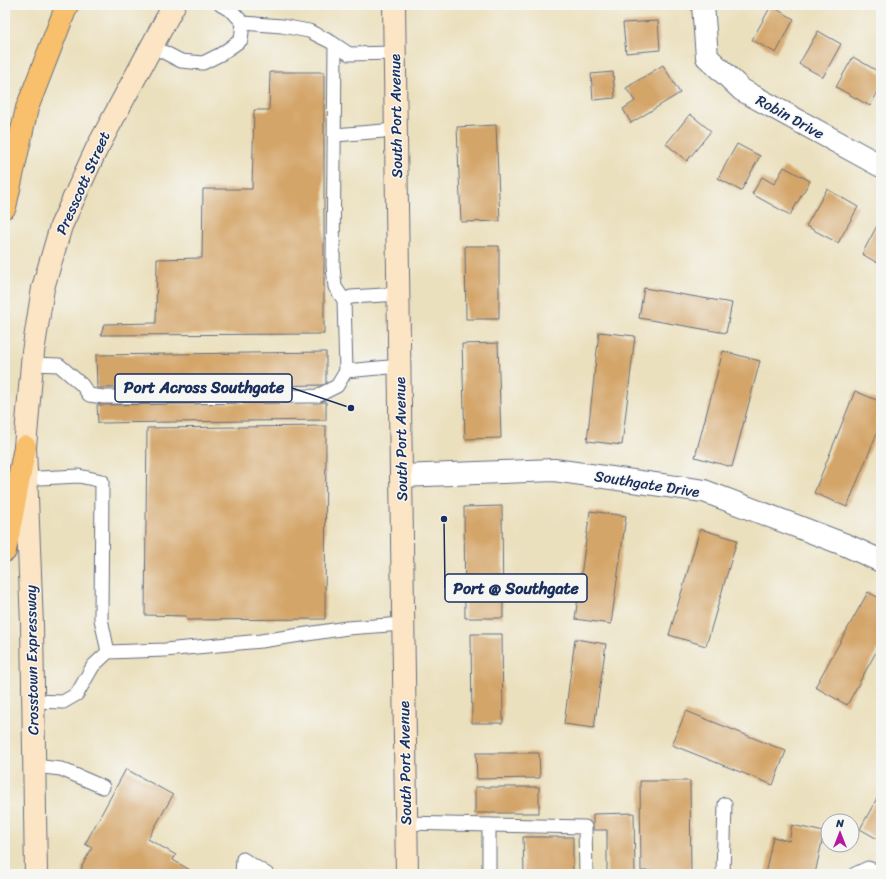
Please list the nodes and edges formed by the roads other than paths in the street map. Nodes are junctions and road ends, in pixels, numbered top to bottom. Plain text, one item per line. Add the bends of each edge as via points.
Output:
1 (67, 5) edge
2 (174, 5) edge
3 (221, 5) edge
4 (394, 5) edge
5 (703, 5) edge
6 (243, 23) junction
7 (335, 45) junction
8 (152, 46) junction
9 (395, 53) junction
10 (396, 130) junction
11 (334, 134) junction
12 (881, 166) edge
13 (5, 207) edge
14 (399, 294) junction
15 (344, 300) junction
16 (32, 364) junction
17 (400, 366) junction
18 (346, 371) junction
19 (25, 447) joint
20 (401, 476) junction
21 (22, 478) junction
22 (5, 551) edge
23 (881, 561) edge
24 (403, 624) junction
25 (108, 652) junction
26 (33, 701) junction
27 (34, 766) junction
28 (103, 787) dead end
29 (725, 804) dead end
30 (406, 823) junction
31 (488, 825) junction
32 (881, 873) edge
33 (36, 874) edge
34 (242, 874) edge
35 (267, 874) edge
36 (407, 874) edge
37 (489, 874) edge
38 (586, 874) edge
39 (723, 874) edge
40 (855, 874) edge

1 - 13 highway via 27,108
2 - 8 main road, Presscott Street
3 - 6 lane
4 - 9 main road, South Port Avenue
5 - 12 street, Robin Drive via 707,57 742,90
6 - 7 lane via 309,31
6 - 8 lane via 241,40 203,63 181,61
7 - 9 lane via 348,54
7 - 11 lane
8 - 16 main road, Presscott Street via 96,150 61,226 43,288
9 - 10 main road, South Port Avenue
10 - 11 lane
10 - 14 main road, South Port Avenue
11 - 15 lane via 333,266 335,287
14 - 15 lane via 351,297
14 - 17 main road, South Port Avenue
15 - 18 lane
16 - 18 lane via 59,365 82,385 89,395 104,397 317,396 337,386
16 - 19 main road, Presscott Street
17 - 18 lane
17 - 20 main road, South Port Avenue
19 - 21 highway
20 - 23 street, Southgate Drive via 554,470 704,492 846,544
20 - 24 main road, South Port Avenue
21 - 22 highway
21 - 25 lane via 80,476 102,481 101,619
21 - 26 main road, Crosstown Expressway via 32,626
24 - 25 lane via 347,628 261,641 165,650
24 - 30 main road, South Port Avenue
25 - 26 lane via 93,666 77,694 63,702
26 - 27 main road, Crosstown Expressway
27 - 28 lane via 61,769
27 - 33 main road, Crosstown Expressway
29 - 39 lane
30 - 31 lane
30 - 36 main road, South Port Avenue
31 - 37 lane
31 - 38 lane via 585,827
32 - 40 lane via 868,868
34 - 35 lane via 243,859

